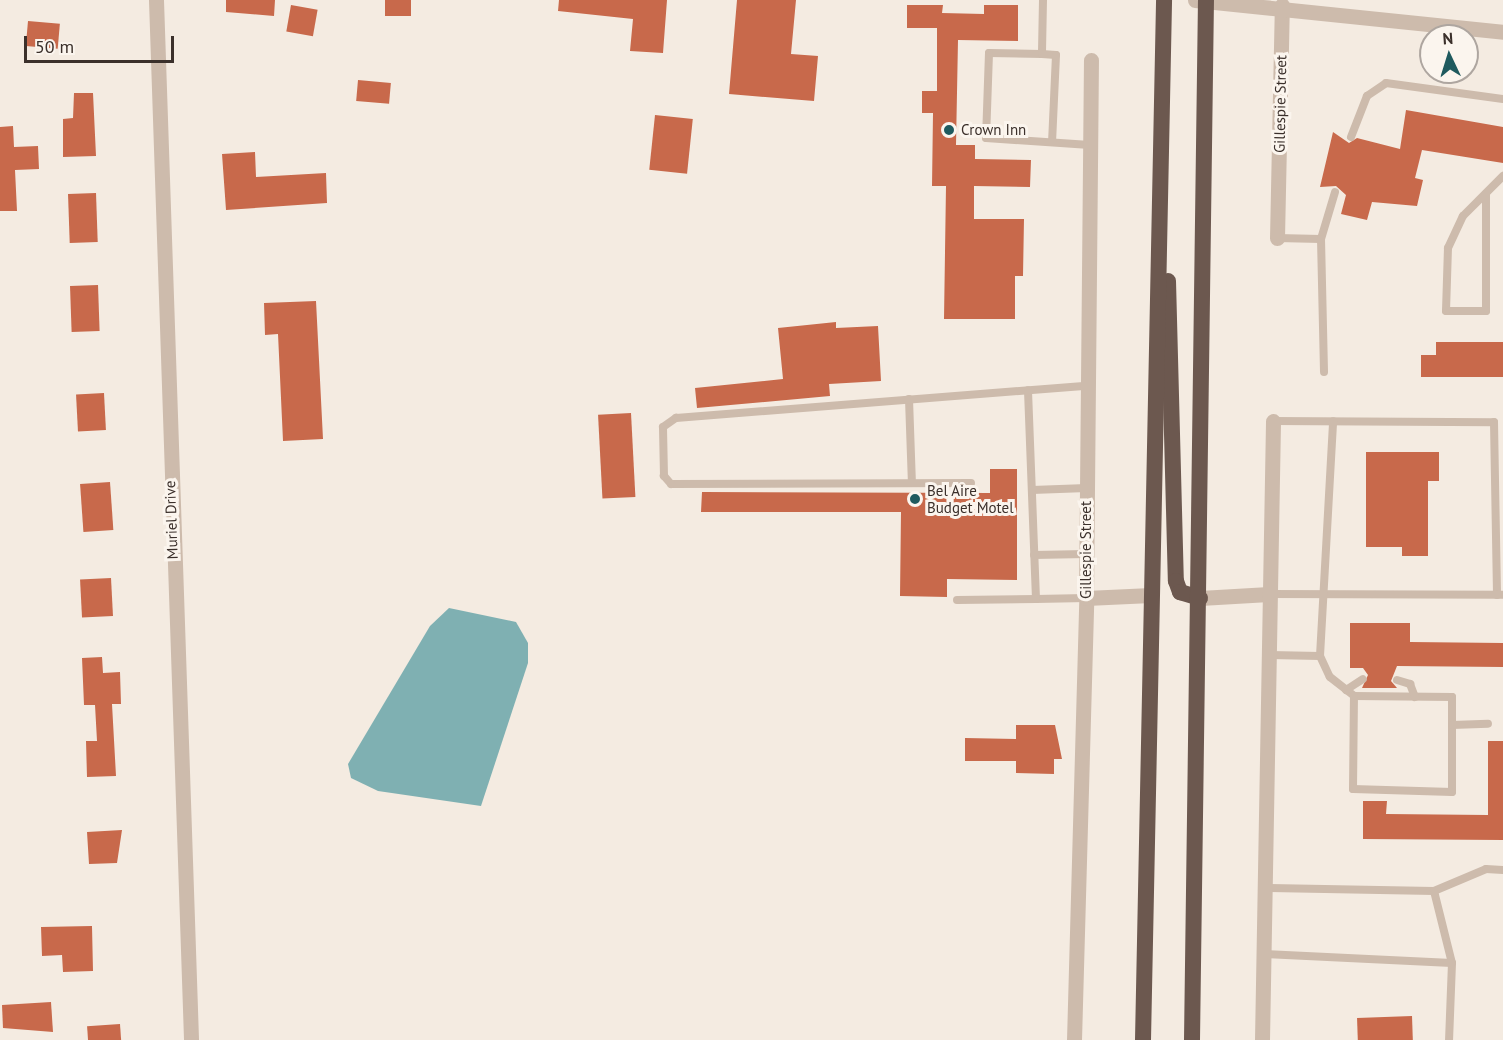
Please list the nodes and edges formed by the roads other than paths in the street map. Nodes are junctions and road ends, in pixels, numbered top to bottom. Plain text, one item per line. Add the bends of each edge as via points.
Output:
1 (156, 0) edge
2 (1043, 0) edge
3 (1164, 0) edge
4 (1195, 0) edge
5 (1206, 0) edge
6 (1282, 5) junction
7 (1503, 32) edge
8 (1042, 54) junction
9 (1091, 60) dead end
10 (1503, 99) edge
11 (1351, 137) dead end
12 (1052, 141) junction
13 (1090, 145) junction
14 (1503, 177) edge
15 (1335, 192) dead end
16 (1486, 194) junction
17 (1160, 230) junction
18 (1277, 238) joint
19 (1322, 239) junction
20 (1324, 372) dead end
21 (1088, 386) junction
22 (1028, 390) junction
23 (909, 399) junction
24 (1273, 421) joint
25 (1333, 421) junction
26 (912, 483) junction
27 (971, 483) dead end
28 (1087, 488) junction
29 (1032, 490) junction
30 (1086, 554) junction
31 (1034, 555) junction
32 (1269, 594) junction
33 (1326, 594) junction
34 (1151, 595) junction
35 (1500, 595) edge
36 (1086, 598) junction
37 (1200, 598) junction
38 (1036, 599) junction
39 (957, 600) dead end
40 (1268, 655) junction
41 (1320, 656) junction
42 (1363, 679) dead end
43 (1397, 680) dead end
44 (1346, 690) junction
45 (1354, 696) junction
46 (1415, 697) junction
47 (1488, 724) dead end
48 (1452, 725) junction
49 (1503, 870) edge
50 (1264, 888) junction
51 (1434, 891) junction
52 (1263, 954) junction
53 (1452, 963) junction
54 (191, 1040) edge
55 (1074, 1040) edge
56 (1143, 1040) edge
57 (1192, 1040) edge
58 (1262, 1040) edge
59 (1449, 1040) edge

1 - 54 street, Muriel Drive
2 - 8 lane
3 - 17 highway
4 - 5 street
5 - 6 street
5 - 37 highway
6 - 7 street
6 - 18 street, Gillespie Street
8 - 12 lane via 1056,55
8 - 12 lane via 989,53 986,138
9 - 13 street, Gillespie Street
10 - 11 lane via 1386,82 1367,96
12 - 13 lane
13 - 21 street, Gillespie Street
14 - 16 lane
15 - 19 lane
16 - 16 lane via 1463,216 1448,248 1446,311 1486,311
17 - 34 highway
17 - 37 highway via 1173,359 1176,582 1180,591
18 - 19 lane
19 - 20 lane
21 - 22 lane
21 - 28 street, Gillespie Street
22 - 23 lane
22 - 29 lane
23 - 26 lane
23 - 26 lane via 676,418 663,427 664,476 671,484
24 - 25 lane
24 - 32 street
25 - 33 lane
25 - 35 lane via 1494,422
26 - 27 lane
28 - 29 lane
28 - 30 street, Gillespie Street
29 - 31 lane
30 - 31 lane
30 - 36 street, Gillespie Street
31 - 38 lane
32 - 33 lane
32 - 37 street
32 - 40 street
33 - 35 lane
33 - 41 lane
34 - 36 street
34 - 56 highway
36 - 38 lane
36 - 55 street, Gillespie Street
37 - 57 highway
38 - 39 lane
40 - 41 lane
40 - 50 street
41 - 44 lane via 1330,677
42 - 44 lane
43 - 46 lane via 1410,684
44 - 45 lane
45 - 46 lane
45 - 48 lane via 1353,789 1452,792
46 - 48 lane via 1452,697
47 - 48 lane
49 - 51 lane via 1486,869
50 - 51 lane
50 - 52 street
51 - 53 lane
52 - 53 lane
52 - 58 street
53 - 59 lane

